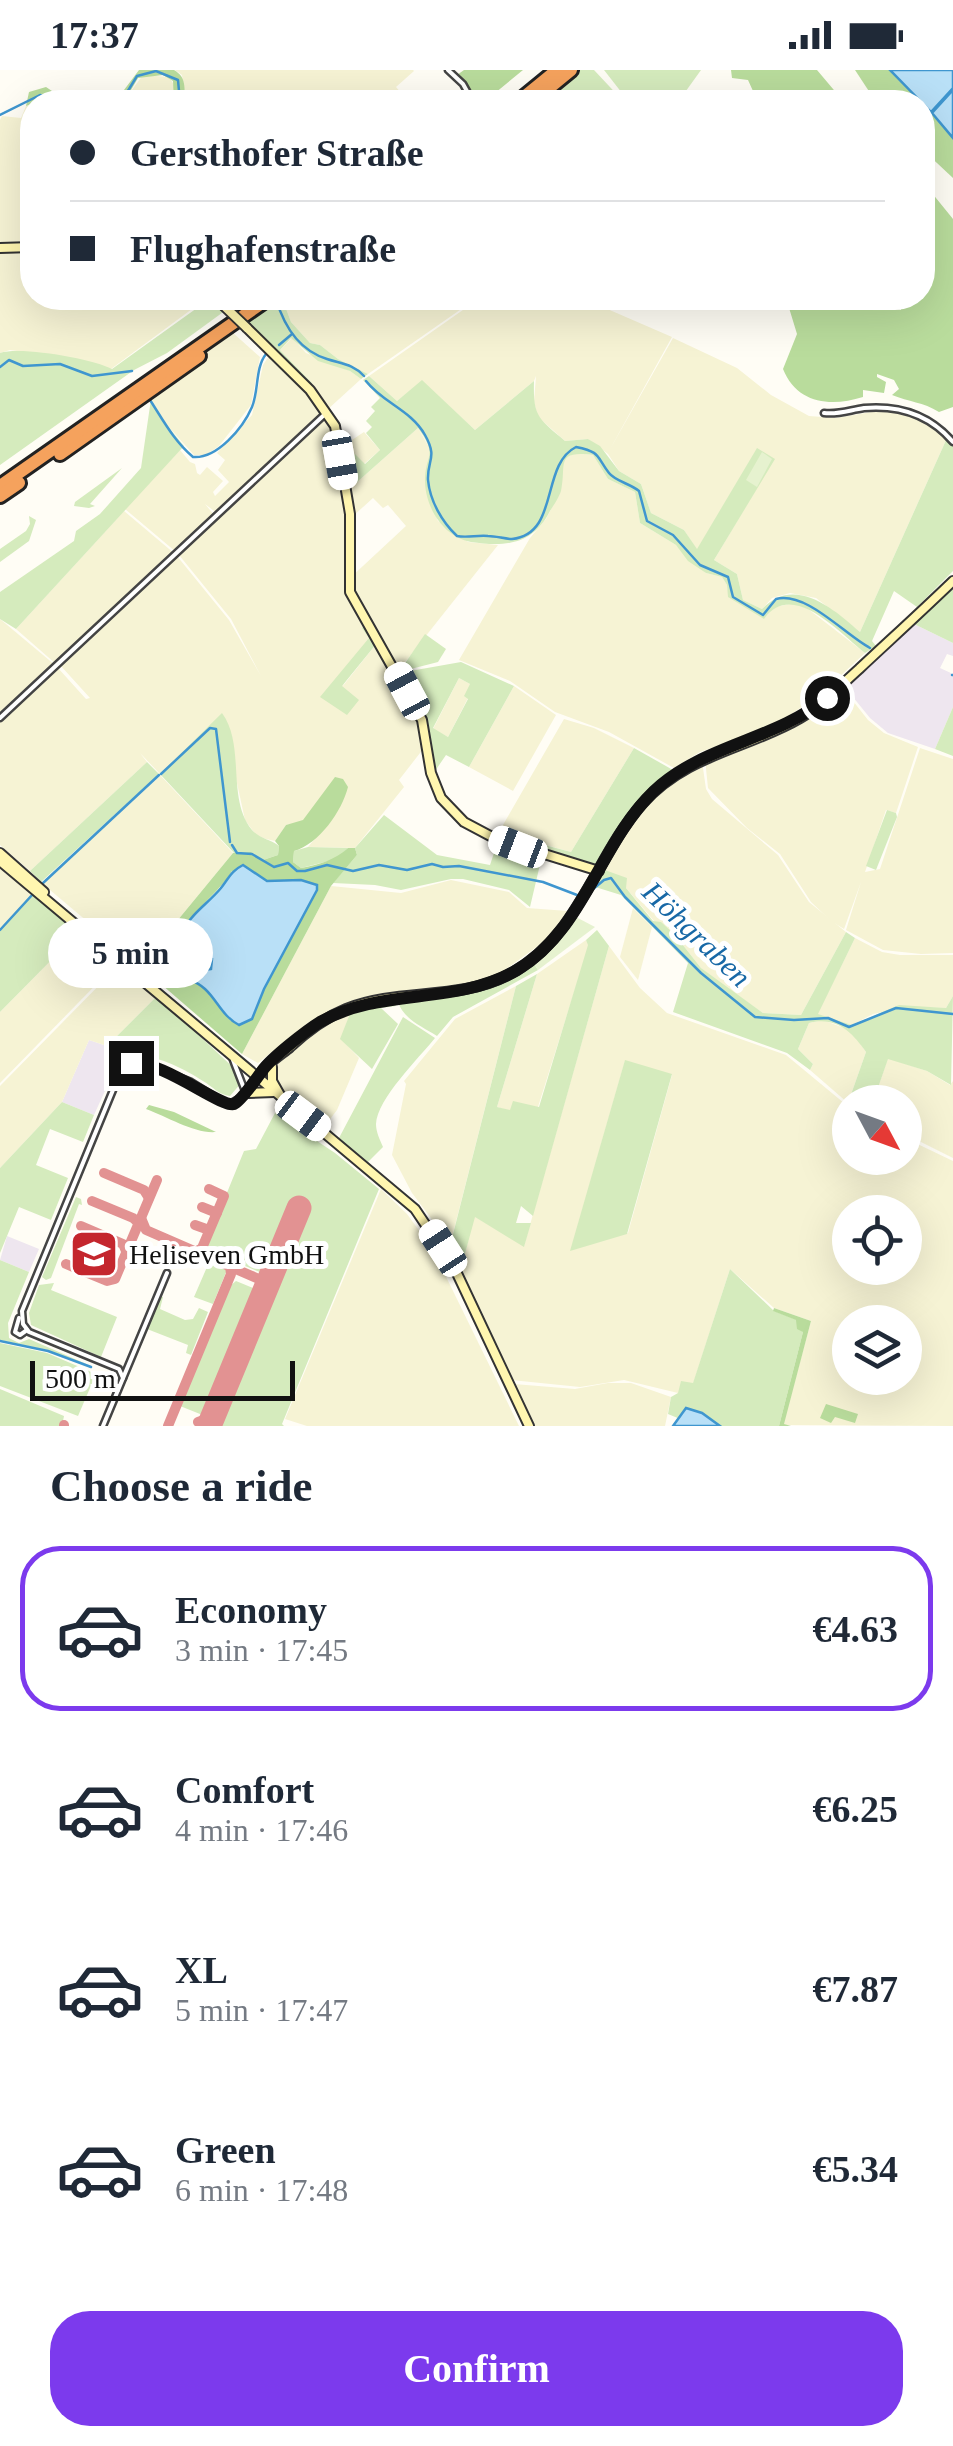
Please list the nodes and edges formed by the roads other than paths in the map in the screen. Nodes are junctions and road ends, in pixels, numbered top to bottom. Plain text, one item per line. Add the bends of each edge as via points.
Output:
1 (448, 70) edge
2 (557, 70) edge
3 (571, 70) edge
4 (466, 90) edge
5 (533, 90) edge
6 (547, 90) edge
7 (229, 310) edge
8 (236, 310) edge
9 (256, 310) edge
10 (244, 323) junction
11 (162, 383) junction
12 (145, 402) dead end
13 (327, 412) junction
14 (824, 413) dead end
15 (953, 442) edge
16 (0, 475) edge
17 (0, 486) edge
18 (0, 496) edge
19 (953, 581) edge
20 (0, 718) edge
21 (0, 853) edge
22 (0, 862) edge
23 (599, 871) junction
24 (84, 930) junction
25 (231, 1056) junction
26 (269, 1066) junction
27 (246, 1068) junction
28 (258, 1078) junction
29 (274, 1092) junction
30 (246, 1094) junction
31 (282, 1098) junction
32 (166, 1274) dead end
33 (22, 1311) junction
34 (26, 1330) junction
35 (123, 1378) junction
36 (103, 1426) edge
37 (529, 1426) edge

1 - 4 street
2 - 5 highway
3 - 6 highway
7 - 10 main road, bridge
8 - 16 highway
9 - 10 highway
10 - 11 highway
10 - 13 main road
10 - 17 highway
11 - 12 highway
11 - 18 highway
13 - 20 street
13 - 23 main road via 350,514 350,592 422,720 442,798 464,822 496,839
14 - 15 street via 909,412
19 - 23 main road via 803,716 704,757 667,780 632,816
21 - 24 main road
22 - 24 main road
23 - 26 main road via 564,927 520,968 458,993 348,1008 312,1027
24 - 25 main road
25 - 27 main road
25 - 30 street
26 - 27 main road
26 - 28 main road
26 - 31 main road
27 - 28 main road
28 - 29 main road
28 - 30 street
29 - 30 main road
29 - 31 main road
30 - 33 street via 223,1104 168,1072 138,1062 126,1066
31 - 37 main road via 424,1221 454,1267
32 - 35 street
33 - 34 street
33 - 34 street via 14,1330
34 - 35 street via 119,1369
35 - 36 street

